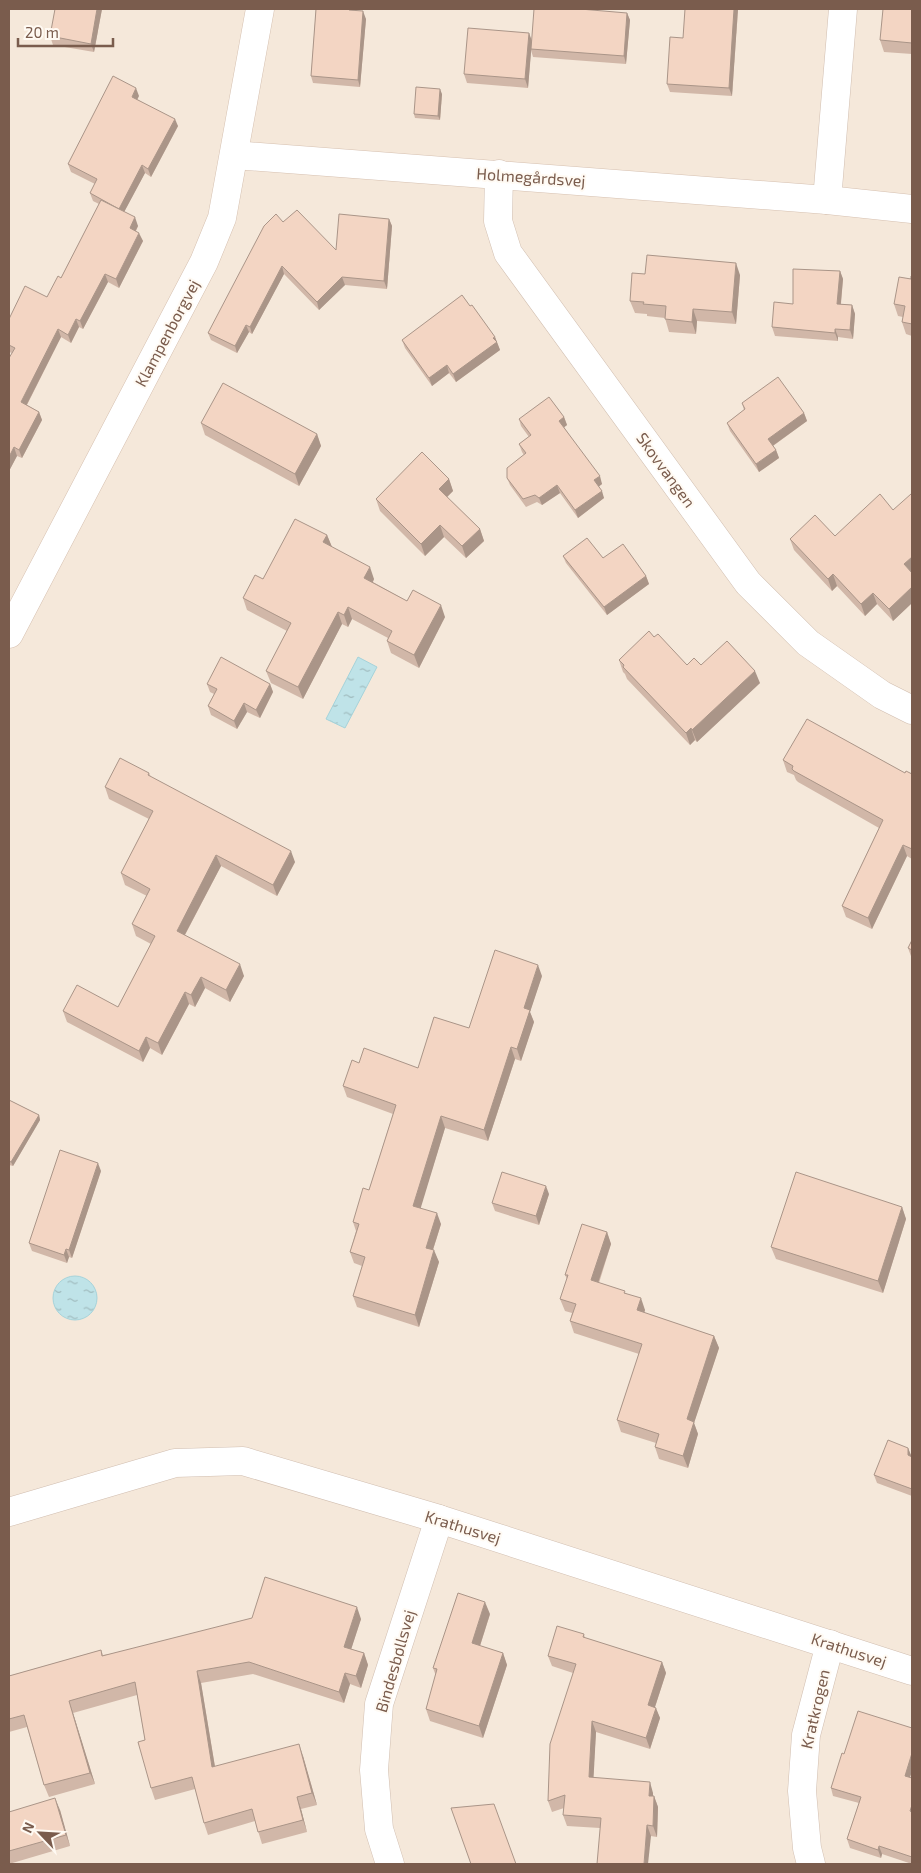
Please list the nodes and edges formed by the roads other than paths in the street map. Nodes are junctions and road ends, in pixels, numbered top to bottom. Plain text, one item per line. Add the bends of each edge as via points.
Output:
1 (260, 9) edge
2 (843, 9) edge
3 (234, 155) junction
4 (499, 174) junction
5 (827, 200) junction
6 (912, 209) edge
7 (9, 634) edge
8 (912, 710) edge
9 (9, 1512) edge
10 (439, 1519) junction
11 (830, 1644) junction
12 (912, 1671) edge
13 (390, 1864) edge
14 (811, 1864) edge

1 - 3 street, Klampenborgvej
2 - 5 street
3 - 4 street, Holmegårdsvej
3 - 7 street, Klampenborgvej via 222,218 204,262
4 - 5 street, Holmegårdsvej
4 - 8 street, Skovvangen via 498,221 508,253 748,583 808,643 882,696
5 - 6 street, Holmegårdsvej
9 - 10 street, Krathusvej via 175,1463 243,1461
10 - 11 street, Krathusvej
10 - 13 street, Bindesbøllsvej via 379,1704 374,1770 379,1829
11 - 12 street, Krathusvej
11 - 14 street, Kratkrogen via 806,1735 802,1792

